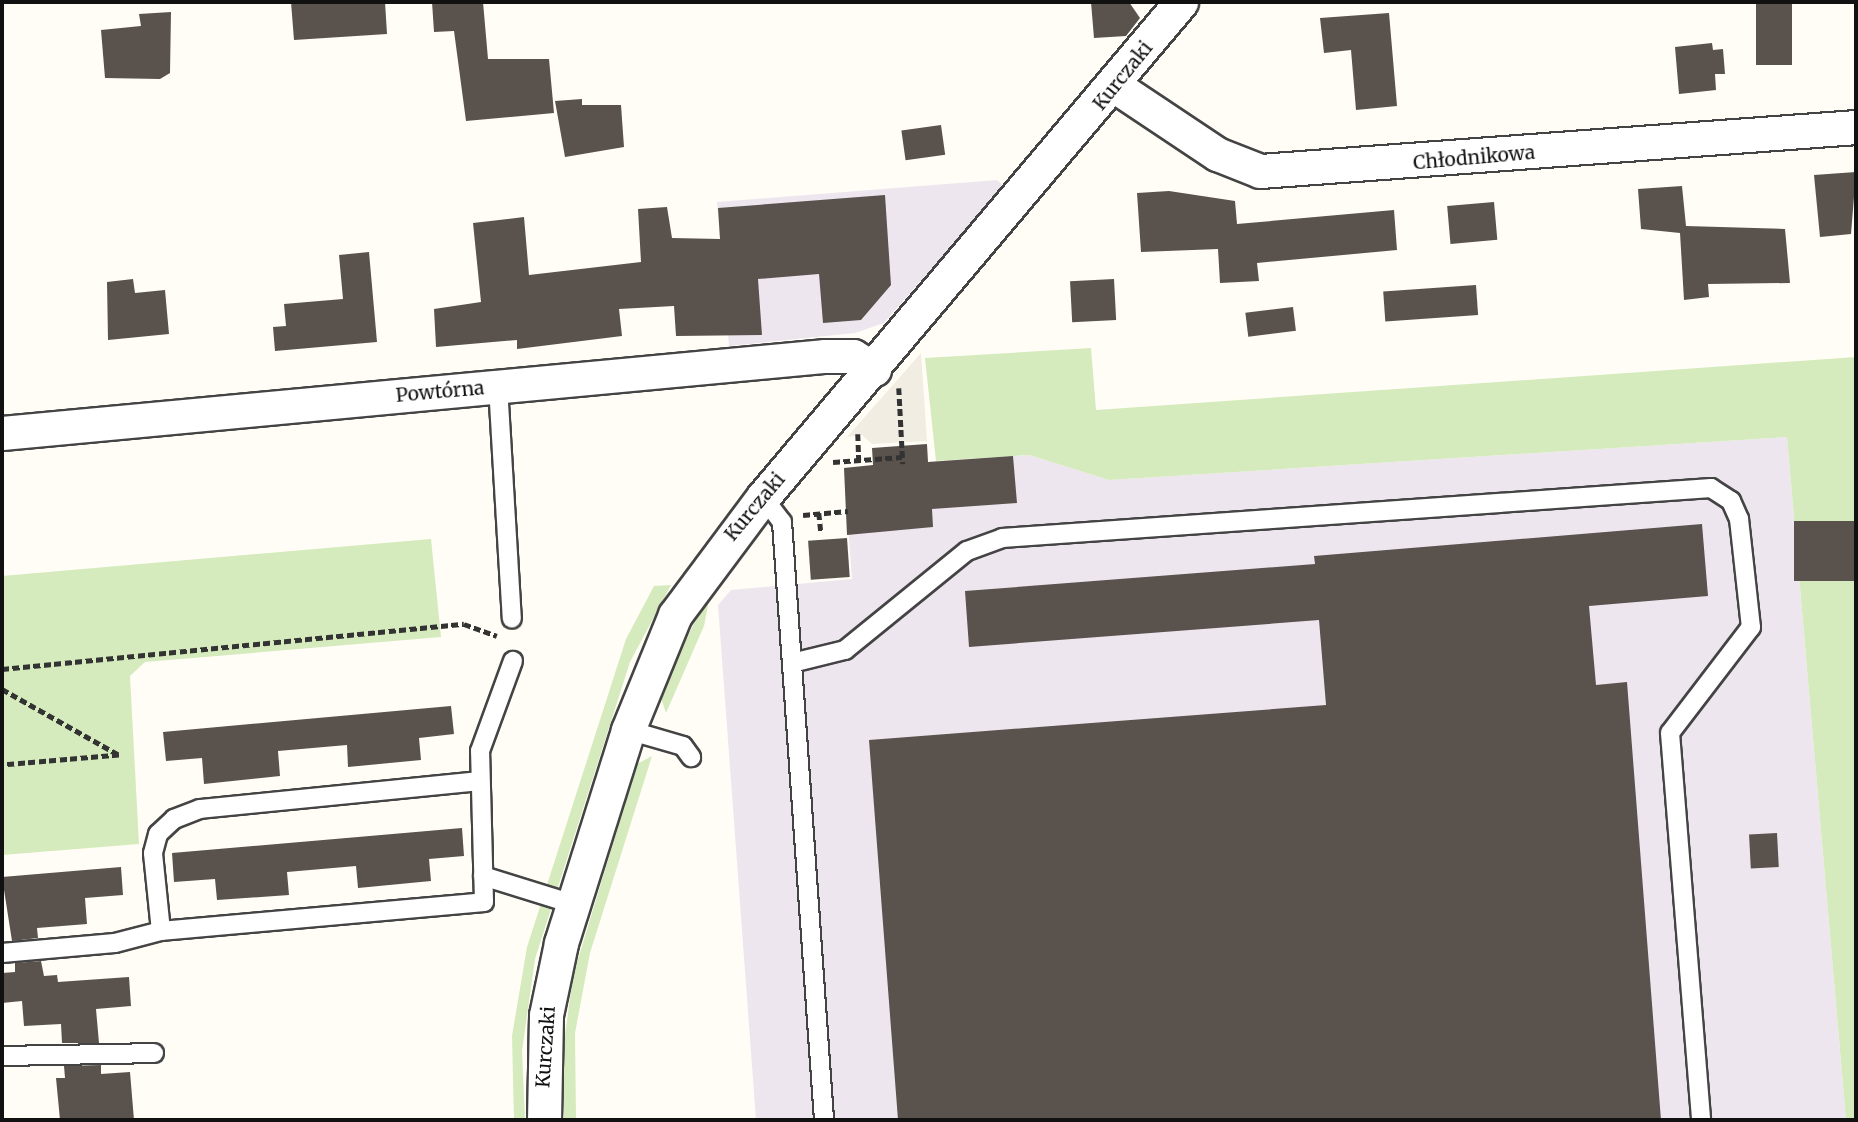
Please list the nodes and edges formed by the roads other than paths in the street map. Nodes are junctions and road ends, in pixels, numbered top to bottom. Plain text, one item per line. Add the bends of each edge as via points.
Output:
1 (1181, 2) edge
2 (1115, 86) junction
3 (1856, 127) edge
4 (886, 376) junction
5 (498, 386) junction
6 (2, 433) edge
7 (763, 497) junction
8 (512, 619) road end
9 (513, 661) dead end
10 (792, 663) junction
11 (628, 730) junction
12 (691, 757) dead end
13 (479, 781) junction
14 (483, 876) junction
15 (573, 904) junction
16 (161, 931) junction
17 (2, 953) edge
18 (153, 1054) dead end
19 (2, 1056) edge
20 (544, 1120) edge
21 (824, 1120) edge
22 (1701, 1120) edge

1 - 2 street, Kurczaki
2 - 3 street, Chłodnikowa via 1217,155 1260,171
2 - 4 street, Kurczaki
4 - 5 street, Powtórna via 844,355
4 - 7 street, Kurczaki
5 - 6 street, Powtórna
5 - 8 lane
7 - 10 lane via 782,522
7 - 11 street, Kurczaki via 675,615
9 - 13 lane via 481,739
10 - 21 lane
10 - 22 lane via 845,650 967,551 1002,538 1711,488 1731,501 1739,519 1751,627 1670,733
11 - 12 lane via 683,746
11 - 15 street, Kurczaki
13 - 14 lane
13 - 16 lane via 200,809 174,819 158,834 153,853
14 - 15 lane
14 - 16 lane via 484,902
15 - 20 street, Kurczaki via 546,1015
16 - 17 lane via 115,943
18 - 19 lane

